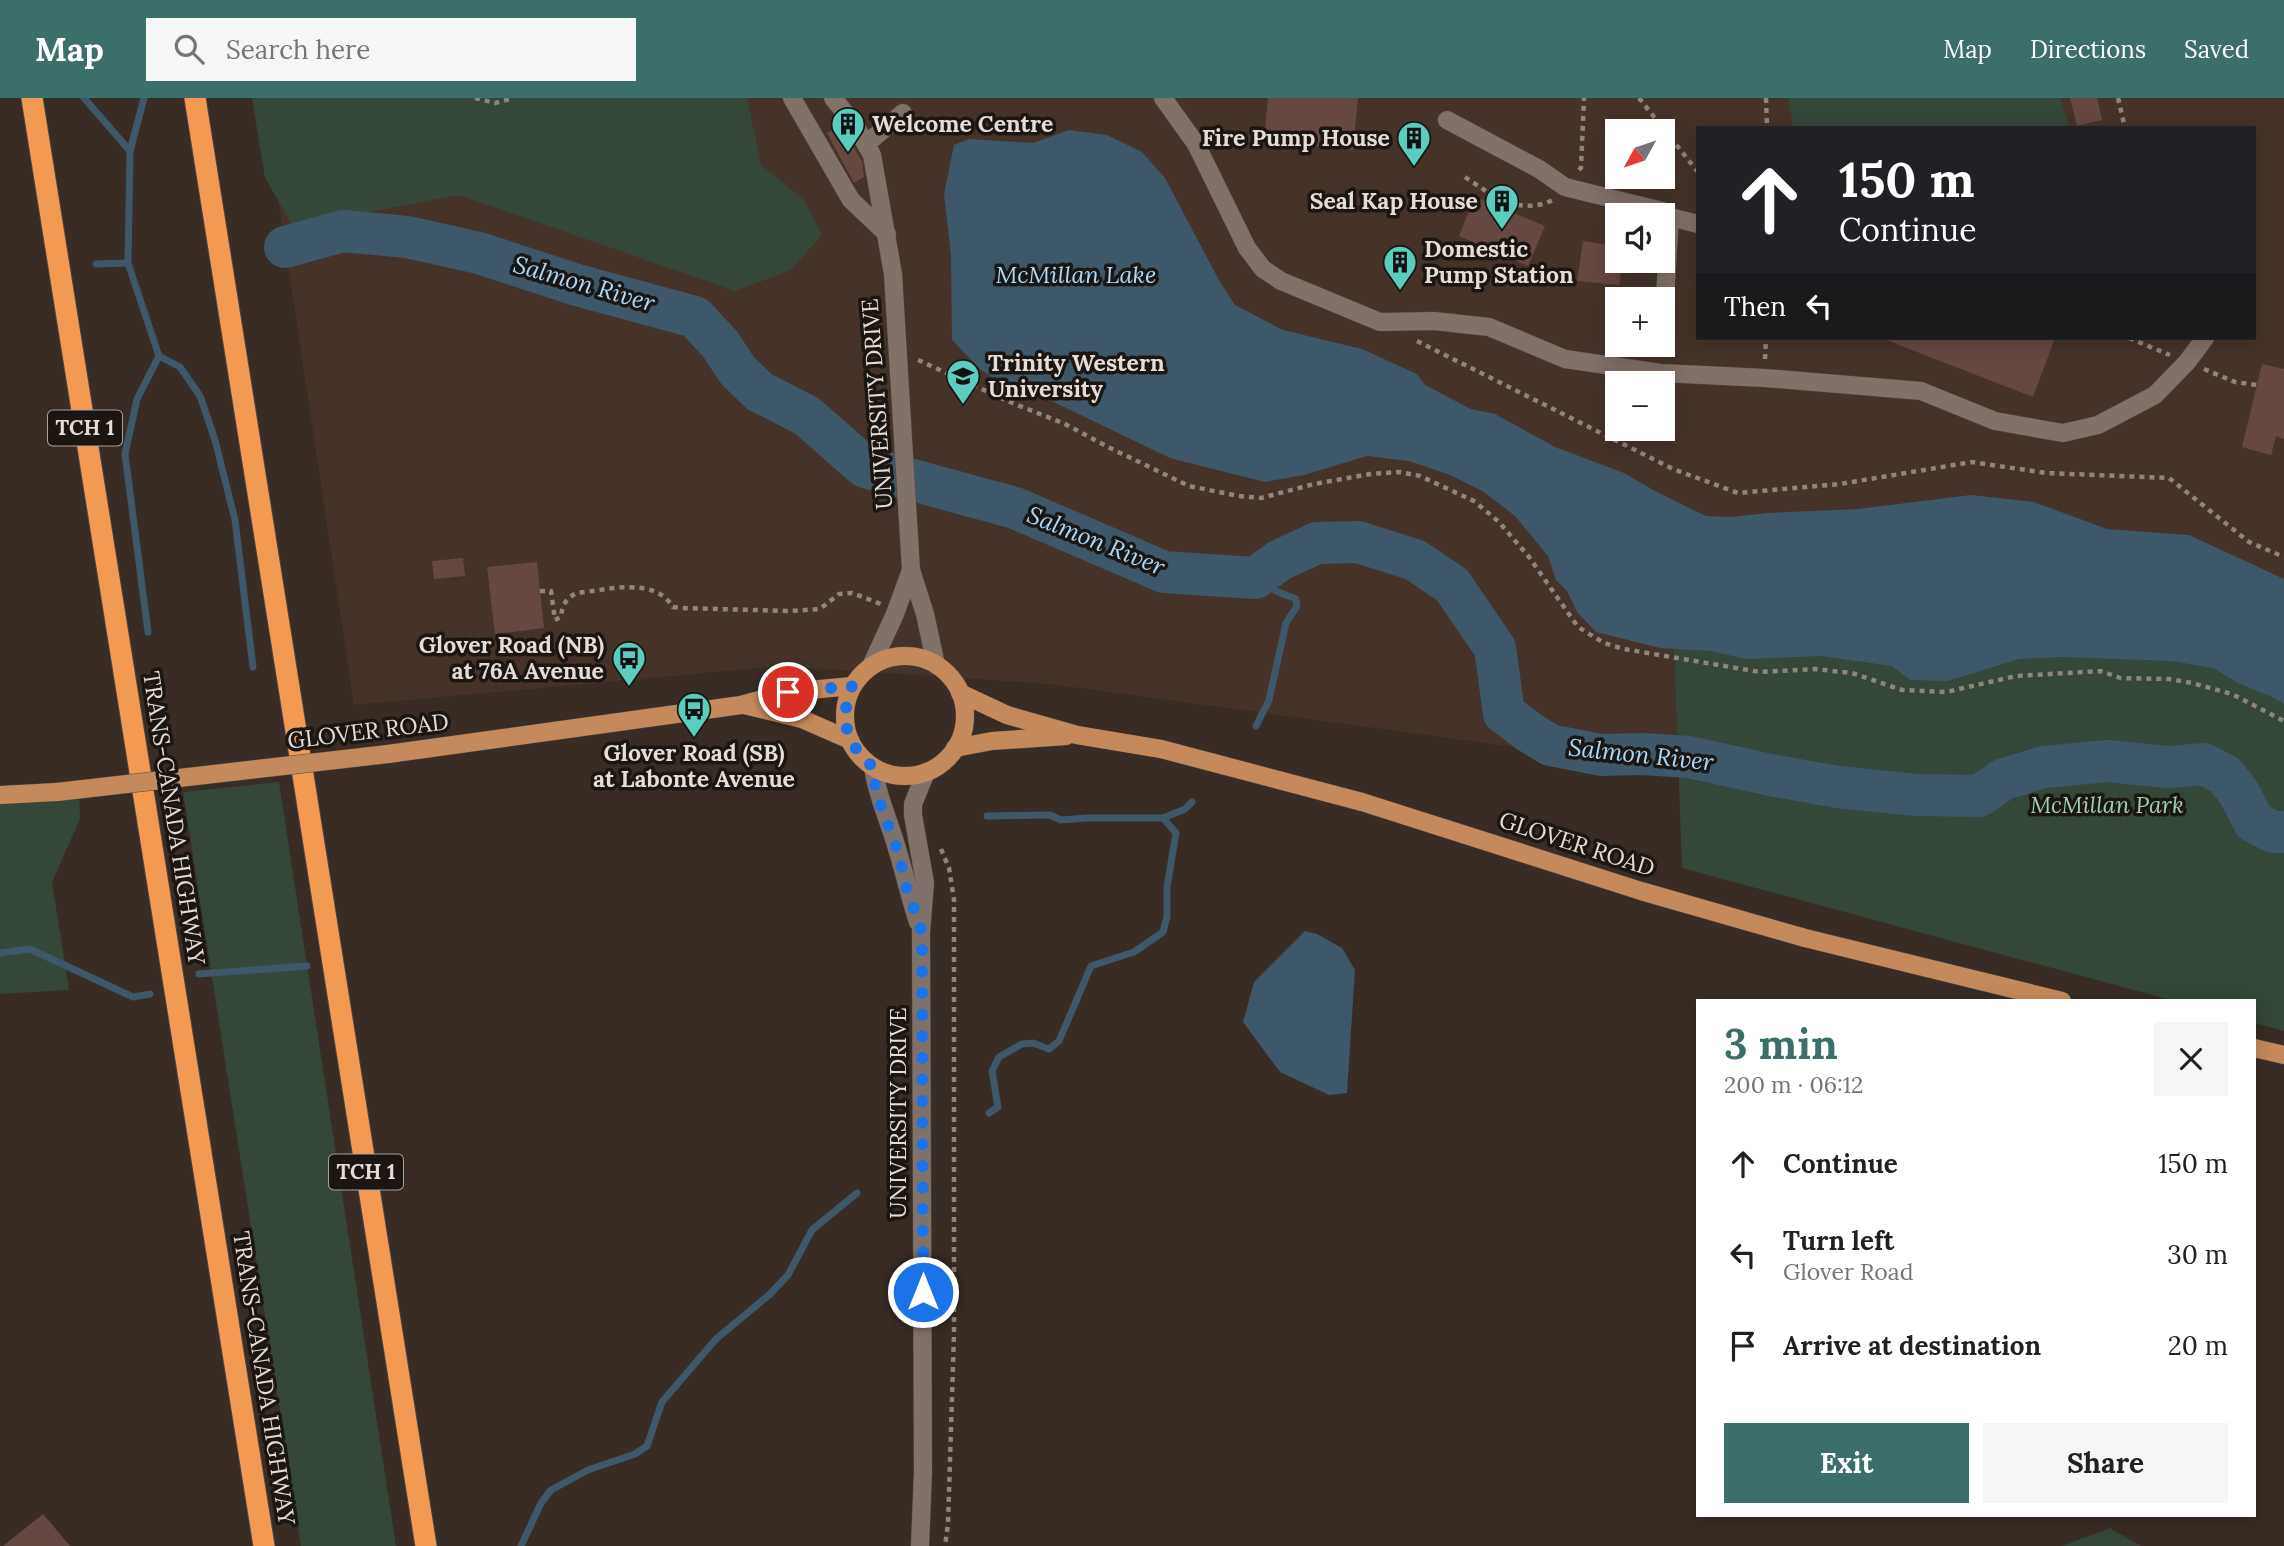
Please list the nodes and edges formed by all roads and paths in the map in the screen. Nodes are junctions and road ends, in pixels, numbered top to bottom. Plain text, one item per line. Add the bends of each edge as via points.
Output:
1 (32, 98) edge
2 (195, 98) edge
3 (475, 98) edge
4 (514, 98) edge
5 (792, 98) edge
6 (834, 98) edge
7 (1163, 98) edge
8 (1584, 98) edge
9 (1639, 98) edge
10 (1766, 98) edge
11 (2118, 98) edge
12 (903, 113) dead end
13 (1447, 120) dead end
14 (1767, 126) edge
15 (2125, 126) edge
16 (866, 144) junction
17 (1696, 169) edge
18 (1465, 177) dead end
19 (1565, 187) junction
20 (1630, 203) edge
21 (1675, 218) edge
22 (1696, 224) edge
23 (887, 234) junction
24 (2203, 340) edge
25 (1416, 341) dead end
26 (898, 352) junction
27 (1647, 371) edge
28 (1675, 374) edge
29 (2284, 557) edge
30 (911, 565) junction
31 (540, 591) dead end
32 (885, 608) dead end
33 (936, 664) junction
34 (870, 666) junction
35 (852, 686) junction
36 (960, 693) junction
37 (741, 705) junction
38 (2284, 721) edge
39 (1077, 735) junction
40 (849, 740) junction
41 (955, 748) junction
42 (873, 767) junction
43 (926, 772) junction
44 (0, 796) edge
45 (937, 842) dead end
46 (922, 932) junction
47 (2054, 999) edge
48 (2256, 1048) edge
49 (2284, 1055) edge
50 (264, 1546) edge
51 (426, 1546) edge
52 (920, 1546) edge
53 (945, 1546) edge

1 - 50 highway, TRANS-CANADA HIGHWAY / TCH 1
2 - 51 highway, TCH 1
3 - 4 path via 495,103
5 - 23 street via 851,200
6 - 16 street, UNIVERSITY DRIVE
7 - 27 street via 1196,144 1247,248 1280,281 1380,322 1489,327 1565,359
8 - 19 path via 1581,168
9 - 17 path
10 - 14 path
11 - 15 path
12 - 16 street
13 - 19 street
16 - 23 street, UNIVERSITY DRIVE
18 - 19 path via 1486,192 1528,208 1555,199
19 - 20 street
21 - 22 street
23 - 26 street, UNIVERSITY DRIVE
24 - 28 street via 2155,395 2098,425 2063,433 1995,421 1921,391
25 - 29 path via 1673,469 1738,493 1840,484 1972,462 2046,473 2169,478 2249,542
26 - 30 street, UNIVERSITY DRIVE
26 - 38 path via 1065,424 1189,486 1261,498 1370,474 1420,476 1474,501 1499,522 1578,627 1624,649 1760,672 1815,669 1852,673 1902,690 1946,692 2016,676 2101,671 2120,678 2192,683 2232,694
30 - 33 street, UNIVERSITY DRIVE
30 - 34 street, UNIVERSITY DRIVE via 895,614
31 - 32 path via 551,591 555,620 570,596 577,593 640,587 682,608 820,609 839,594 852,593
33 - 34 main road via 903,656
33 - 36 main road
34 - 35 main road
35 - 37 main road, GLOVER ROAD via 788,692
35 - 40 main road via 846,703
36 - 39 main road, GLOVER ROAD via 1007,715
36 - 41 main road via 964,721
37 - 40 main road, GLOVER ROAD via 802,719
37 - 44 main road, GLOVER ROAD, bridge via 388,754
39 - 41 main road, GLOVER ROAD
39 - 47 main road, GLOVER ROAD via 1161,749 1362,802 1805,938
40 - 42 main road
41 - 43 main road
42 - 43 main road via 908,776
42 - 46 street, UNIVERSITY DRIVE via 876,792
43 - 46 street, UNIVERSITY DRIVE via 913,804 925,883
45 - 53 path via 949,868 954,900 954,1334
46 - 52 street, UNIVERSITY DRIVE
48 - 49 main road

